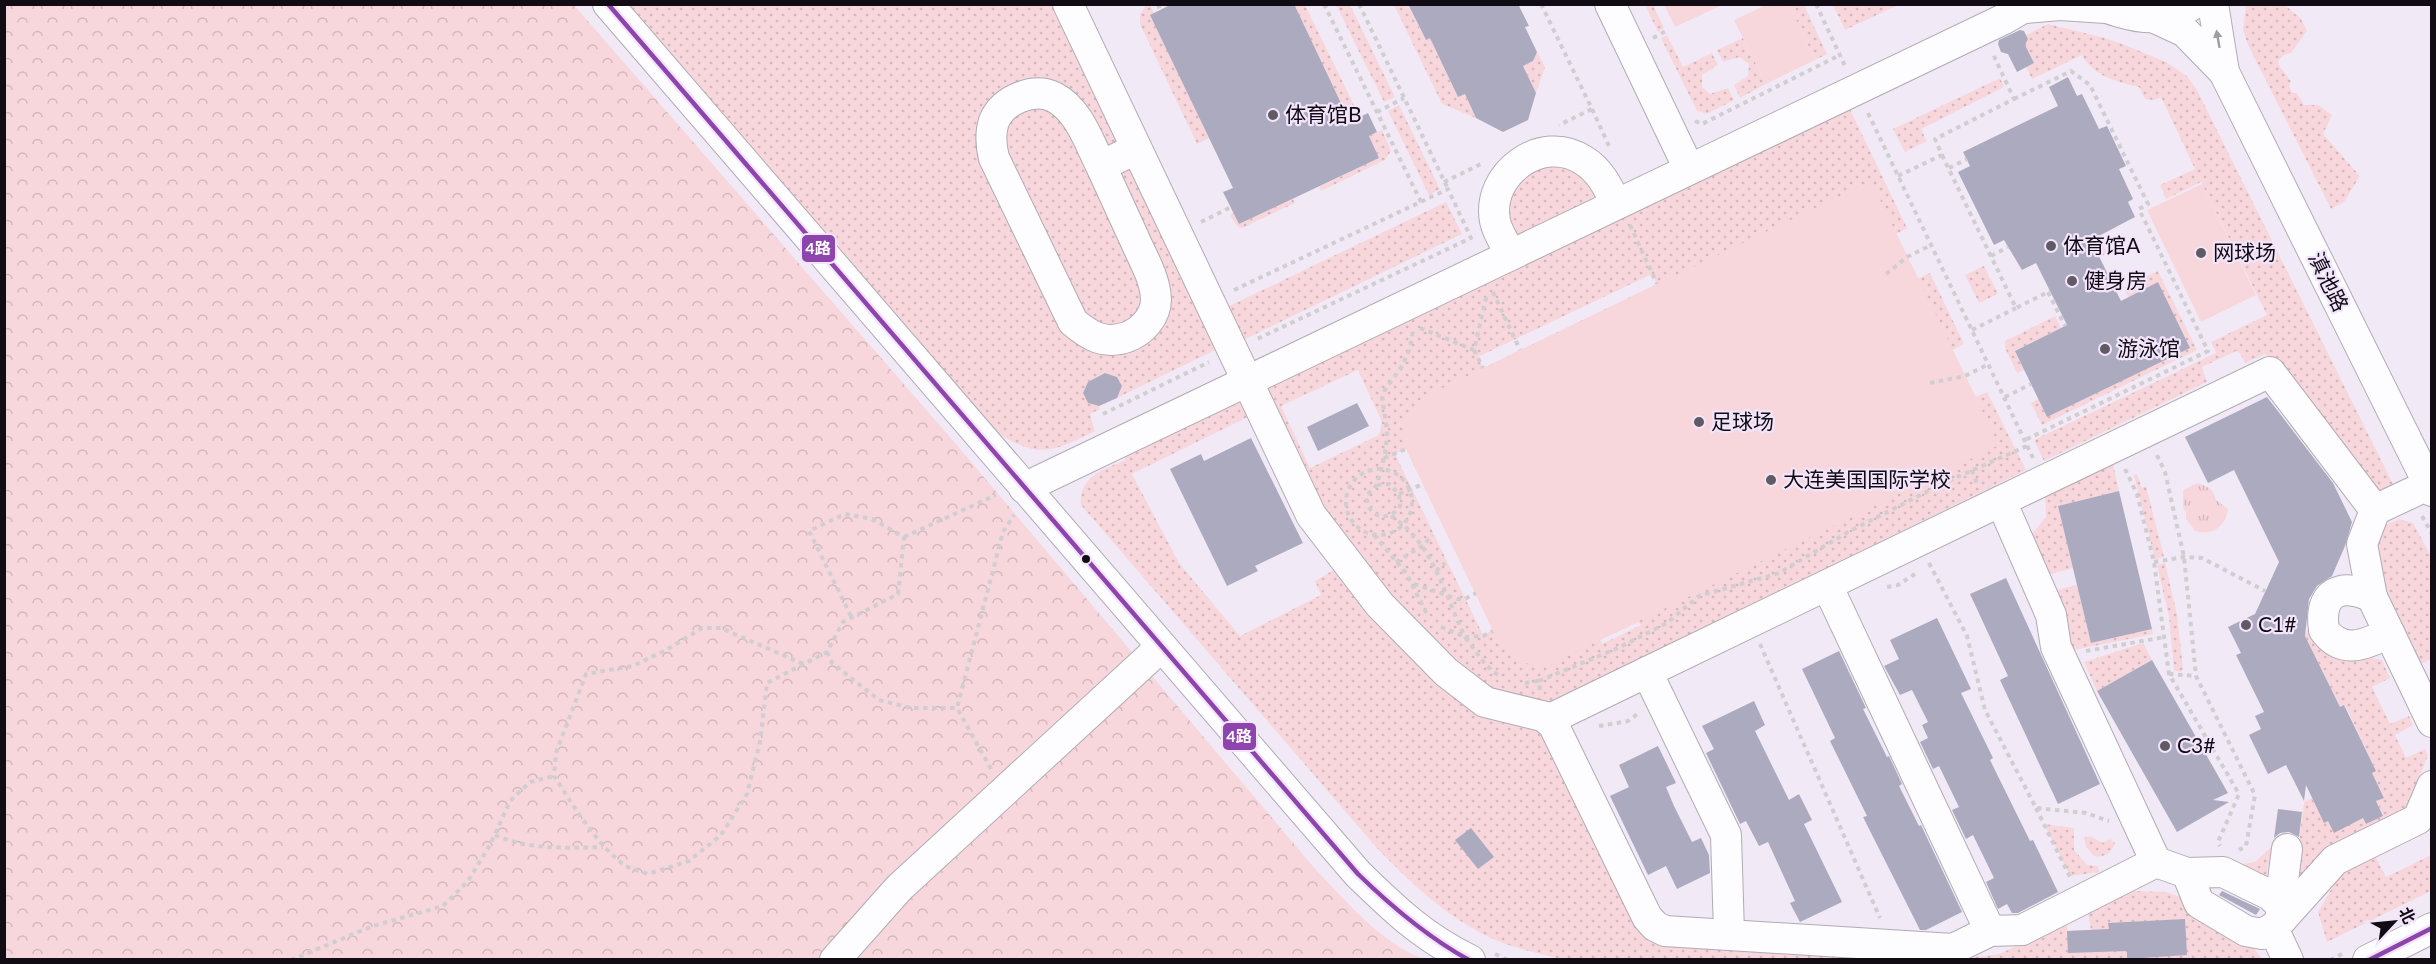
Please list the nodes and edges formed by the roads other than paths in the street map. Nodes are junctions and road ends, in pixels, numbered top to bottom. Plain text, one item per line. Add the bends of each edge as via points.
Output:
1 (608, 4) edge
2 (1068, 4) edge
3 (1610, 4) edge
4 (2193, 4) edge
5 (2213, 4) edge
6 (2028, 6) edge
7 (2104, 6) edge
8 (2157, 19) junction
9 (2224, 72) junction
10 (1136, 149) junction
11 (1101, 166) junction
12 (1689, 169) junction
13 (1623, 213) junction
14 (1511, 255) junction
15 (1247, 382) junction
16 (2423, 490) edge
17 (1012, 499) junction
18 (2001, 501) junction
19 (2374, 510) junction
20 (1827, 585) junction
21 (2372, 597) junction
22 (2389, 633) junction
23 (1161, 647) junction
24 (1653, 685) junction
25 (2432, 722) edge
26 (1551, 726) junction
27 (2432, 786) edge
28 (2288, 849) dead end
29 (2156, 862) junction
30 (2187, 873) junction
31 (2278, 917) junction
32 (2432, 928) edge
33 (1990, 931) junction
34 (1729, 933) junction
35 (835, 960) edge
36 (1470, 960) edge
37 (2288, 960) edge
38 (2368, 960) edge

1 - 17 street
2 - 10 street
3 - 12 street
4 - 8 street via 2182,12
9 -> 5 street
6 - 7 street
6 - 12 street
7 - 8 street via 2132,16
8 - 9 street via 2185,32
9 - 16 street, 滇池路
10 - 11 street
10 - 15 street
11 - 11 street via 1078,120 1053,97 1024,95 1009,104 993,123 994,158 1073,321 1105,341 1121,339 1141,329 1150,320 1156,300 1151,275
12 - 13 street
13 - 14 street
13 - 14 street via 1597,171 1582,159 1564,152 1545,152 1527,158 1511,169 1494,203 1495,223
14 - 15 street
15 - 17 street
15 - 26 street via 1311,515 1380,605 1446,672 1485,702
16 - 19 street
17 - 23 street
18 - 19 street via 2270,372
18 - 20 street
18 - 29 street via 2051,615 2056,647
19 - 21 street via 2362,544
20 - 24 street via 1751,621
20 - 33 street
21 - 22 street
21 - 22 street via 2357,590 2339,590 2324,612 2324,630 2335,641 2352,647
22 - 25 street
23 - 35 street via 898,888
23 - 36 street via 1358,874 1406,921
24 - 26 street
24 - 34 street via 1726,835
26 - 34 street via 1647,917 1665,931
27 - 31 street via 2418,819 2335,860
28 - 31 street
29 - 30 street
29 - 33 street via 2022,930
30 - 31 street via 2223,872 2271,895
30 - 31 street via 2199,903 2246,931 2262,934
31 - 37 street
32 - 38 street
33 - 34 street via 1953,949

